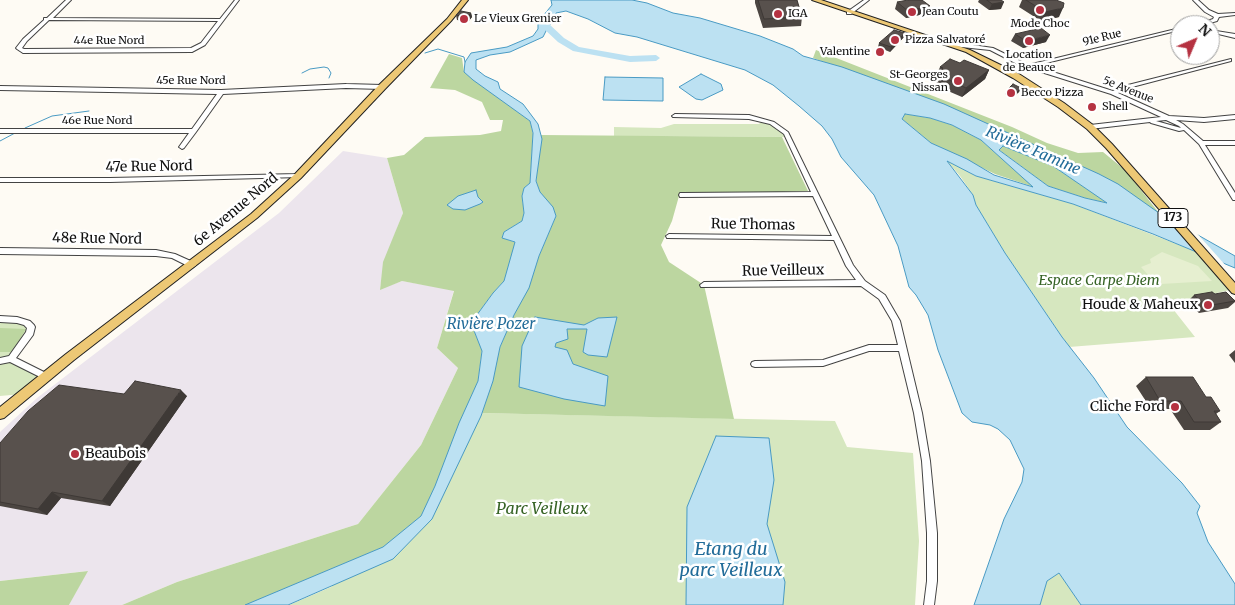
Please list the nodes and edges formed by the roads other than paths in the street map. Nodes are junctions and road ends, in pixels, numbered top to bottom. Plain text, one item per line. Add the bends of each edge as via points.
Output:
1 (69, 0) edge
2 (237, 0) edge
3 (457, 0) edge
4 (465, 0) edge
5 (815, 0) edge
6 (828, 0) edge
7 (867, 0) edge
8 (1195, 0) edge
9 (851, 11) junction
10 (455, 12) junction
11 (1235, 14) edge
12 (1215, 15) edge
13 (1220, 16) edge
14 (46, 20) junction
15 (221, 20) junction
16 (1170, 31) edge
17 (1220, 33) edge
18 (1235, 36) edge
19 (956, 46) junction
20 (981, 48) junction
21 (982, 58) junction
22 (1229, 60) dead end
23 (1029, 66) junction
24 (382, 87) junction
25 (0, 88) edge
26 (221, 92) junction
27 (1113, 93) junction
28 (675, 116) dead end
29 (1235, 117) edge
30 (1167, 118) junction
31 (1142, 121) junction
32 (1090, 127) junction
33 (0, 131) edge
34 (194, 132) junction
35 (1235, 143) edge
36 (1201, 144) junction
37 (182, 147) dead end
38 (298, 176) junction
39 (0, 180) edge
40 (816, 194) junction
41 (682, 195) dead end
42 (1235, 198) edge
43 (669, 236) dead end
44 (836, 238) junction
45 (0, 251) edge
46 (192, 265) junction
47 (862, 283) junction
48 (704, 285) dead end
49 (1235, 290) edge
50 (0, 319) edge
51 (903, 348) junction
52 (10, 360) junction
53 (0, 361) edge
54 (756, 364) dead end
55 (45, 376) junction
56 (0, 414) edge
57 (929, 605) edge

1 - 14 street
2 - 15 street
3 - 10 main road
4 - 10 main road, 6e Avenue Nord
5 - 9 main road, 173
6 - 9 main road, 173
7 - 9 street
8 - 12 street
9 - 19 main road, 173
10 - 24 main road, 6e Avenue Nord
11 - 13 street
14 - 15 street
14 - 15 street, 44e Rue Nord via 19,48 42,51 199,48
16 - 23 street, 91e Rue
17 - 18 street
19 - 20 street, 5e Avenue
19 - 21 main road, 173
20 - 21 street via 978,51
20 - 23 street, 5e Avenue via 991,49
21 - 32 main road, 173 via 1036,88
22 - 27 street
23 - 27 street, 5e Avenue
24 - 26 street, 45e Rue Nord
24 - 38 main road, 6e Avenue Nord
25 - 26 street, 45e Rue Nord
26 - 34 street
27 - 30 street, 5e Avenue
28 - 40 street via 749,117 772,123 786,133
29 - 30 street
30 - 31 street
30 - 36 street, 5e Avenue via 1181,125
31 - 32 street
31 - 36 street via 1173,127
32 - 49 main road, 173 via 1134,172
33 - 34 street, 46e Rue Nord
34 - 37 street
35 - 36 street
36 - 42 street, 5e Avenue
38 - 39 street, 47e Rue Nord
38 - 46 main road, 6e Avenue Nord
40 - 41 street
40 - 44 street
43 - 44 street, Rue Thomas
44 - 47 street
45 - 46 street, 48e Rue Nord via 156,253 173,256
46 - 55 main road, 6e Avenue Nord
47 - 48 street, Rue Veilleux
47 - 51 street via 882,297 896,322
50 - 52 street via 28,322 31,327
51 - 54 street via 869,348 823,363
51 - 57 street via 926,461 932,533
52 - 53 street
52 - 55 street
55 - 56 main road, 6e Avenue Nord

